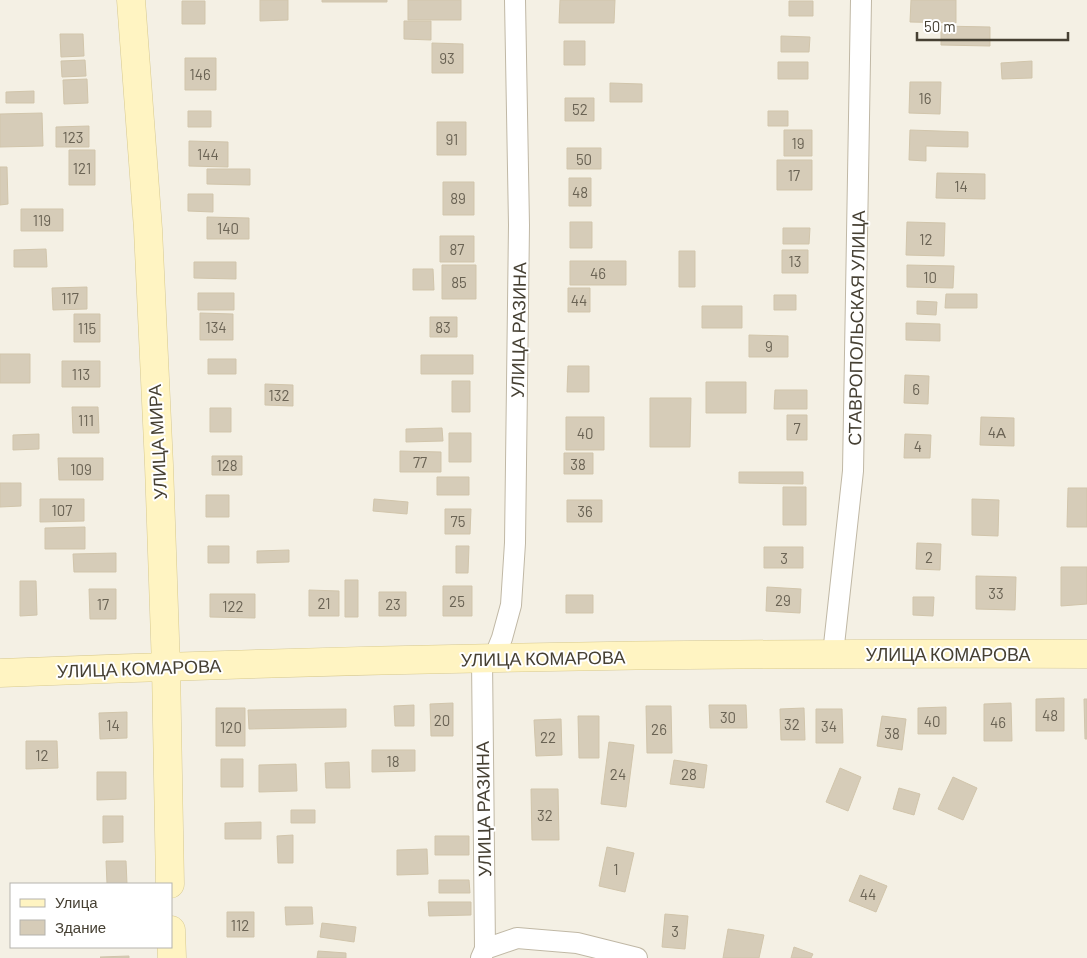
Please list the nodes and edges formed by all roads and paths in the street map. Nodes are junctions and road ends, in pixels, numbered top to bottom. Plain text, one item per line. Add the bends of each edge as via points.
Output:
1 (131, 0) edge
2 (514, 0) edge
3 (861, 0) edge
4 (834, 654) junction
5 (1087, 654) edge
6 (488, 659) junction
7 (166, 667) junction
8 (0, 673) edge
9 (170, 883) edge
10 (483, 954) edge
11 (636, 958) edge

1 - 7 main road, УЛИЦА МИРА via 148,229
2 - 6 street, УЛИЦА РАЗИНА via 519,225 515,543 511,605 502,638
3 - 4 street, СТАВРОПОЛЬСКАЯ УЛИЦА via 853,471
4 - 5 main road, УЛИЦА КОМАРОВА
4 - 6 main road, УЛИЦА КОМАРОВА
6 - 7 main road, УЛИЦА КОМАРОВА
6 - 10 street, УЛИЦА РАЗИНА
7 - 8 main road, УЛИЦА КОМАРОВА
7 - 9 main road, УЛИЦА МИРА
10 - 11 street via 516,938 577,943

